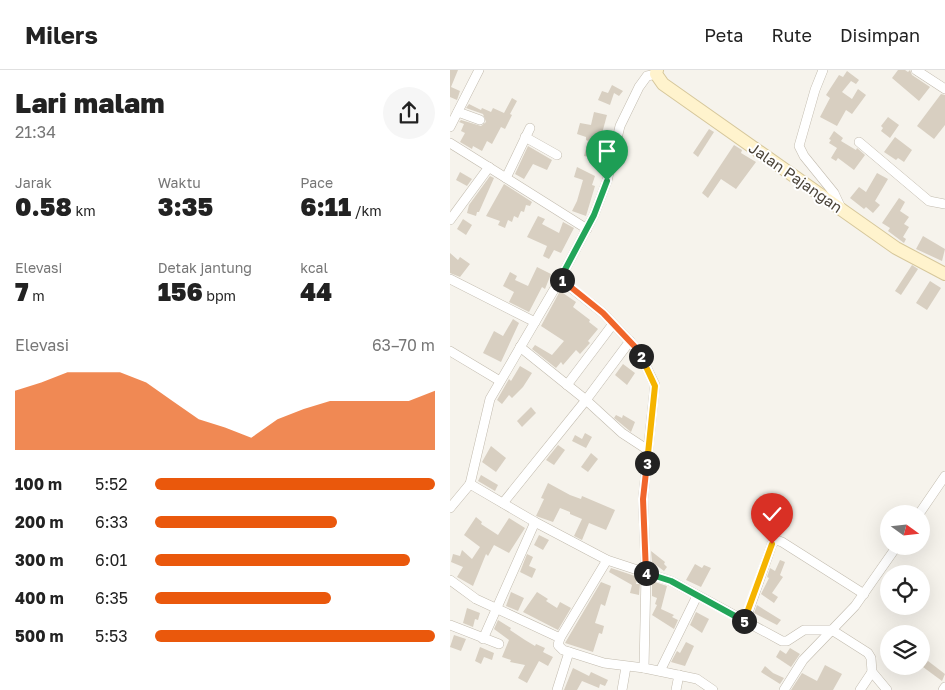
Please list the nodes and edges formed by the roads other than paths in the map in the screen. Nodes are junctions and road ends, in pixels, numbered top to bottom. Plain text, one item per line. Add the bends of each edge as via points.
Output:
1 (479, 70) edge
2 (823, 70) edge
3 (916, 70) edge
4 (650, 72) edge
5 (945, 89) edge
6 (458, 112) junction
7 (480, 120) dead end
8 (450, 127) edge
9 (530, 128) dead end
10 (525, 137) junction
11 (859, 142) dead end
12 (450, 143) edge
13 (557, 154) dead end
14 (489, 167) junction
15 (506, 178) junction
16 (945, 204) edge
17 (841, 209) junction
18 (450, 220) edge
19 (586, 229) junction
20 (945, 274) edge
21 (450, 278) edge
22 (560, 279) junction
23 (535, 322) junction
24 (613, 324) junction
25 (630, 341) junction
26 (520, 347) junction
27 (450, 351) edge
28 (500, 381) junction
29 (567, 385) junction
30 (586, 400) junction
31 (648, 450) junction
32 (945, 476) edge
33 (470, 484) junction
34 (503, 503) junction
35 (925, 505) edge
36 (450, 508) edge
37 (535, 522) junction
38 (891, 555) edge
39 (607, 560) junction
40 (646, 574) junction
41 (450, 580) edge
42 (864, 594) junction
43 (697, 596) junction
44 (496, 609) junction
45 (745, 621) junction
46 (450, 625) edge
47 (833, 631) junction
48 (560, 638) junction
49 (483, 639) junction
50 (499, 644) dead end
51 (569, 652) junction
52 (626, 667) junction
53 (644, 668) junction
54 (660, 671) junction
55 (872, 672) junction
56 (680, 675) junction
57 (945, 687) edge
58 (557, 690) edge
59 (622, 690) edge
60 (676, 690) edge
61 (714, 690) edge
62 (784, 690) edge
63 (860, 690) edge
64 (887, 690) edge
65 (943, 690) edge

1 - 6 street
2 - 17 street via 799,146 834,193
3 - 5 street
4 - 17 main road, Jalan Pajangan
4 - 19 street via 620,126 607,181
6 - 7 street
6 - 8 street
9 - 10 street
10 - 13 street
10 - 15 street
11 - 16 street via 929,200
12 - 14 street
14 - 15 street
14 - 18 street
15 - 19 street
17 - 20 main road, Jalan Pajangan via 896,248
19 - 22 street
21 - 23 street
22 - 23 street
22 - 24 street
23 - 26 street
24 - 25 street
24 - 29 street
25 - 30 street
25 - 31 street via 638,350 655,386
26 - 28 street
26 - 29 street
27 - 28 street
28 - 33 street via 490,399
29 - 30 street
30 - 31 street via 622,433
30 - 34 street
31 - 40 street via 643,499
32 - 35 street
33 - 34 street
33 - 36 street
34 - 37 street
37 - 39 street
37 - 44 street
38 - 42 street
39 - 40 street
39 - 48 street
40 - 43 street via 671,581
40 - 53 street
41 - 44 street
42 - 45 street via 776,540
42 - 47 street
43 - 45 street
43 - 54 street
44 - 48 street
44 - 49 street
45 - 47 street via 784,642 804,630
46 - 49 street
47 - 55 street via 868,653 872,658
47 - 62 street via 803,660
48 - 51 street via 559,647
49 - 50 street
51 - 52 street
51 - 58 street
52 - 53 street
52 - 59 street
53 - 54 street
54 - 56 street
55 - 63 street
55 - 64 street
56 - 60 street
56 - 61 street via 697,679
57 - 65 street

